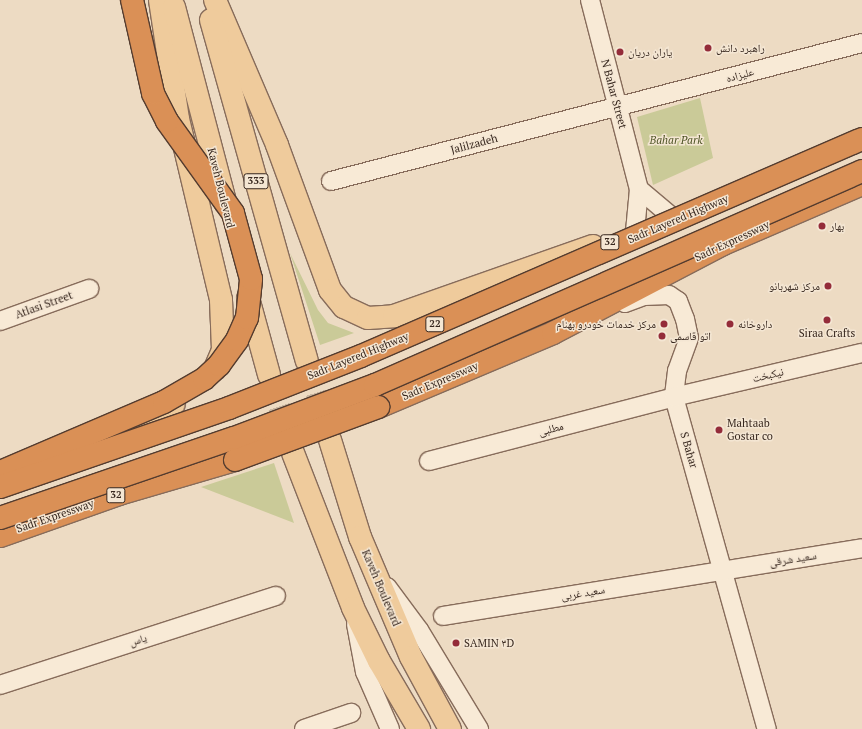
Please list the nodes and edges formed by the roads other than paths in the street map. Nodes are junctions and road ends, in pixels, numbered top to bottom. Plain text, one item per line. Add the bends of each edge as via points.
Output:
1 (132, 0) edge
2 (160, 0) edge
3 (172, 0) edge
4 (206, 0) edge
5 (215, 0) edge
6 (590, 0) edge
7 (862, 43) edge
8 (618, 107) junction
9 (862, 133) edge
10 (862, 139) edge
11 (862, 171) edge
12 (331, 181) dead end
13 (862, 184) edge
14 (639, 189) junction
15 (671, 216) junction
16 (635, 231) junction
17 (89, 289) dead end
18 (0, 321) edge
19 (553, 333) junction
20 (862, 353) edge
21 (307, 362) tunnel mouth
22 (270, 375) tunnel mouth
23 (674, 396) junction
24 (330, 440) tunnel mouth
25 (109, 447) junction
26 (293, 453) tunnel mouth
27 (429, 461) dead end
28 (0, 472) edge
29 (0, 485) edge
30 (0, 518) edge
31 (0, 536) edge
32 (862, 548) edge
33 (372, 566) junction
34 (724, 570) junction
35 (276, 596) dead end
36 (353, 608) junction
37 (443, 616) dead end
38 (0, 685) edge
39 (350, 713) dead end
40 (304, 729) edge
41 (390, 729) edge
42 (419, 729) edge
43 (450, 729) edge
44 (479, 729) edge
45 (767, 729) edge

1 - 28 highway, bridge via 153,94 167,121 233,213 251,279 247,318 237,340 219,365 204,379 164,402
2 - 25 main road via 178,118 221,300 223,350 214,372 200,387
3 - 22 main road, Kaveh Boulevard
4 - 21 main road, 333
5 - 16 main road via 277,145 330,290 344,307 368,318 394,316
6 - 8 street, N Bahar Street
7 - 8 street, علیزاده
8 - 12 street, Jalilzadeh
8 - 14 street, N Bahar Street
9 - 15 highway, 32
10 - 29 highway, Sadr Layered Highway / 22, bridge via 361,356 229,408
11 - 30 highway, bridge via 375,385 234,438
13 - 19 highway, Sadr Expressway / 32 via 723,244
14 - 15 street
14 - 16 street, N Bahar Street
15 - 16 highway, 32
16 - 25 highway, 32 via 358,348
17 - 18 street, Atlasi Street
19 - 23 street, S Bahar via 644,296 669,295 678,301 689,338 677,371
19 - 31 highway, Sadr Expressway / 32, bridge via 378,407 234,460 119,494
20 - 23 street, نیکبخت
23 - 27 street, مطلبی
23 - 34 street, S Bahar
24 - 33 main road, Kaveh Boulevard via 360,537
25 - 29 highway, 32
26 - 36 main road
32 - 34 street, سعید شرقی
33 - 43 main road, Kaveh Boulevard via 411,657
33 - 44 street via 419,630
34 - 37 street, سعید غربی
34 - 45 street, S Bahar
35 - 38 street, یاس
36 - 41 street via 365,672
36 - 42 main road via 379,661
39 - 40 street

